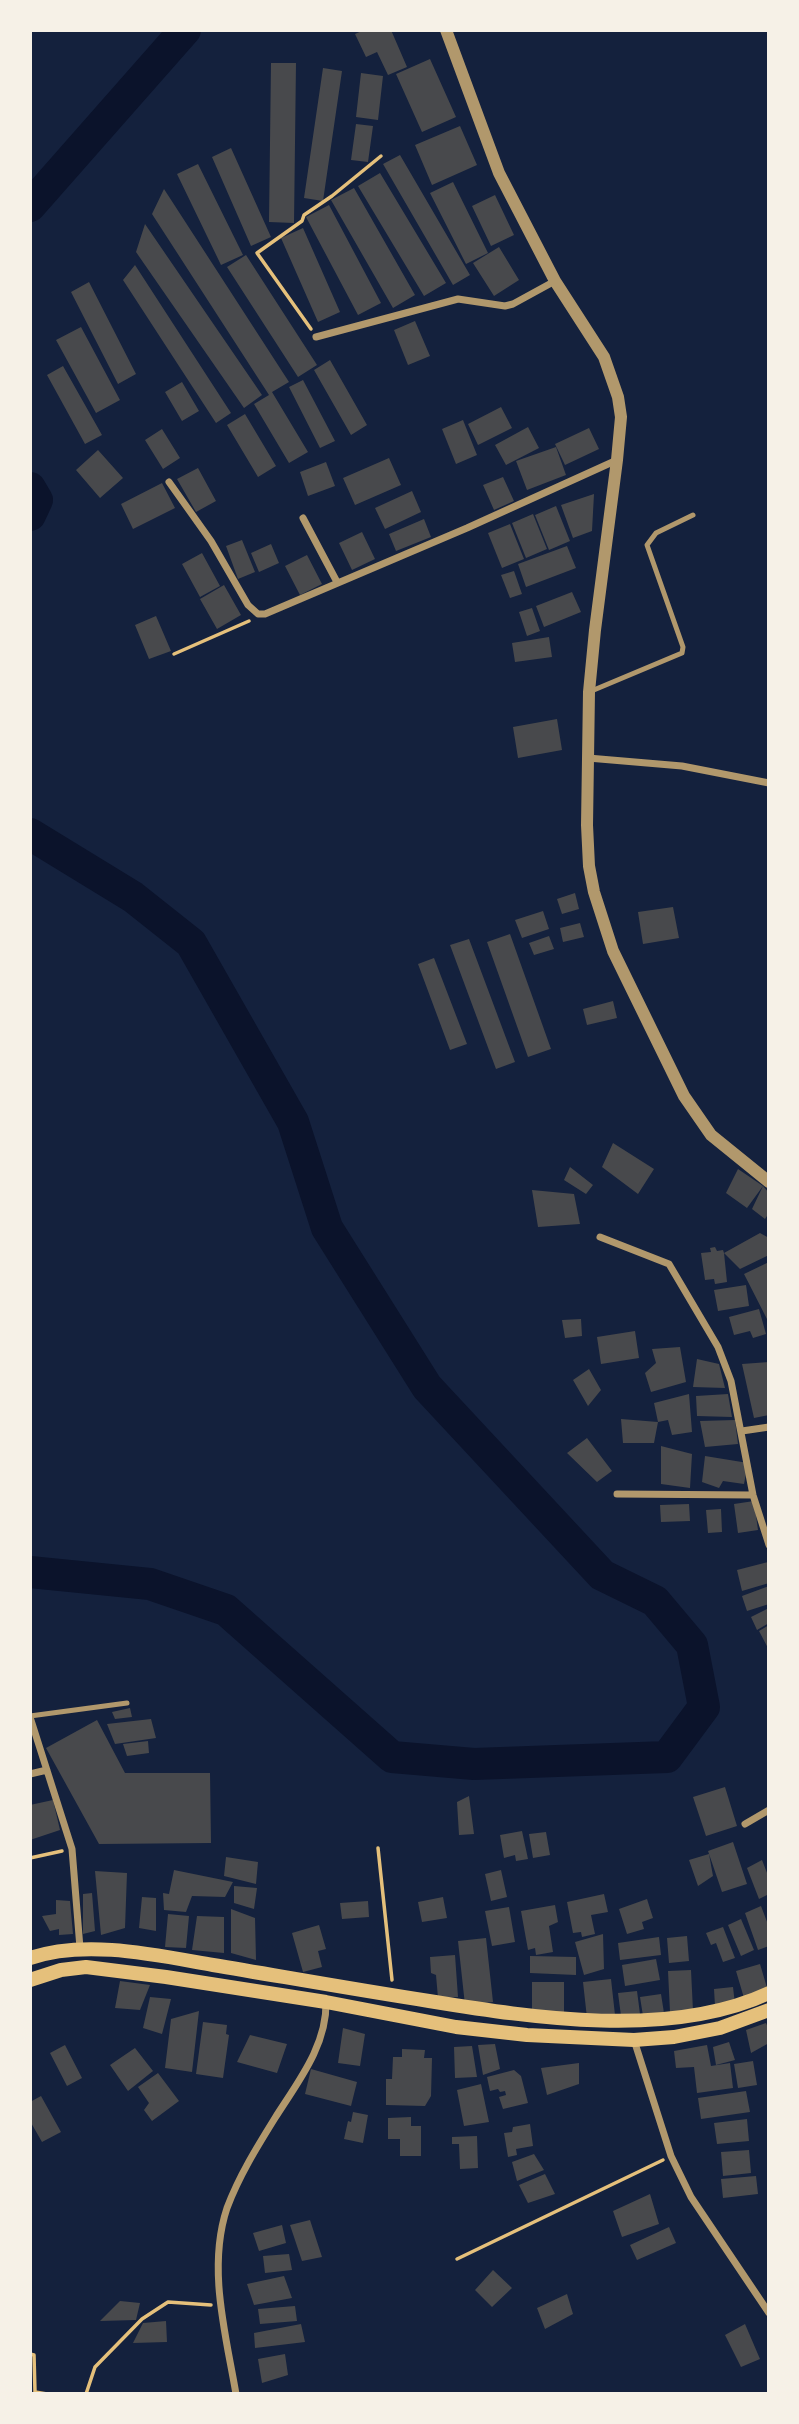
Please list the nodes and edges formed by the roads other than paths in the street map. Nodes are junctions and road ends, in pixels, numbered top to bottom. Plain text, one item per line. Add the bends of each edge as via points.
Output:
1 (446, 30) edge
2 (555, 281) junction
3 (316, 337) road end
4 (617, 460) junction
5 (169, 482) dead end
6 (693, 514) dead end
7 (303, 518) dead end
8 (337, 582) junction
9 (589, 692) junction
10 (588, 758) junction
11 (769, 783) edge
12 (769, 1182) edge
13 (600, 1237) dead end
14 (769, 1427) edge
15 (742, 1431) junction
16 (617, 1494) dead end
17 (754, 1495) junction
18 (769, 1545) edge
19 (127, 1703) dead end
20 (30, 1717) edge
21 (47, 1770) junction
22 (30, 1774) edge
23 (769, 1810) edge
24 (745, 1824) dead end
25 (80, 1948) junction
26 (30, 1958) edge
27 (30, 1980) edge
28 (769, 1993) edge
29 (326, 2002) junction
30 (432, 2002) junction
31 (769, 2010) edge
32 (429, 2022) junction
33 (634, 2040) junction
34 (769, 2313) edge
35 (236, 2394) edge

1 - 2 street via 499,173
2 - 3 street via 505,306 458,299
2 - 4 street via 611,374 621,417
4 - 8 street
4 - 9 street
5 - 8 street via 211,541 251,610 265,614
6 - 9 lane via 656,533 647,545 682,653
7 - 8 street
9 - 10 street
10 - 11 street via 682,766
10 - 12 street via 589,866 613,951 684,1096 711,1135
13 - 15 street via 668,1264 718,1348
14 - 15 street
15 - 17 street
16 - 17 street
17 - 18 street
19 - 20 lane
20 - 21 street
21 - 22 street
21 - 25 street via 72,1849
23 - 24 street
25 - 26 main road
25 - 30 main road via 180,1959
27 - 29 main road via 86,1967
28 - 30 main road via 726,2009 634,2020 558,2018
29 - 32 main road
29 - 35 street via 327,2019 304,2073 243,2171 227,2210 221,2243 220,2306
30 - 32 main road
31 - 33 main road via 720,2028
32 - 33 main road via 527,2035
33 - 34 street via 671,2156 691,2197

